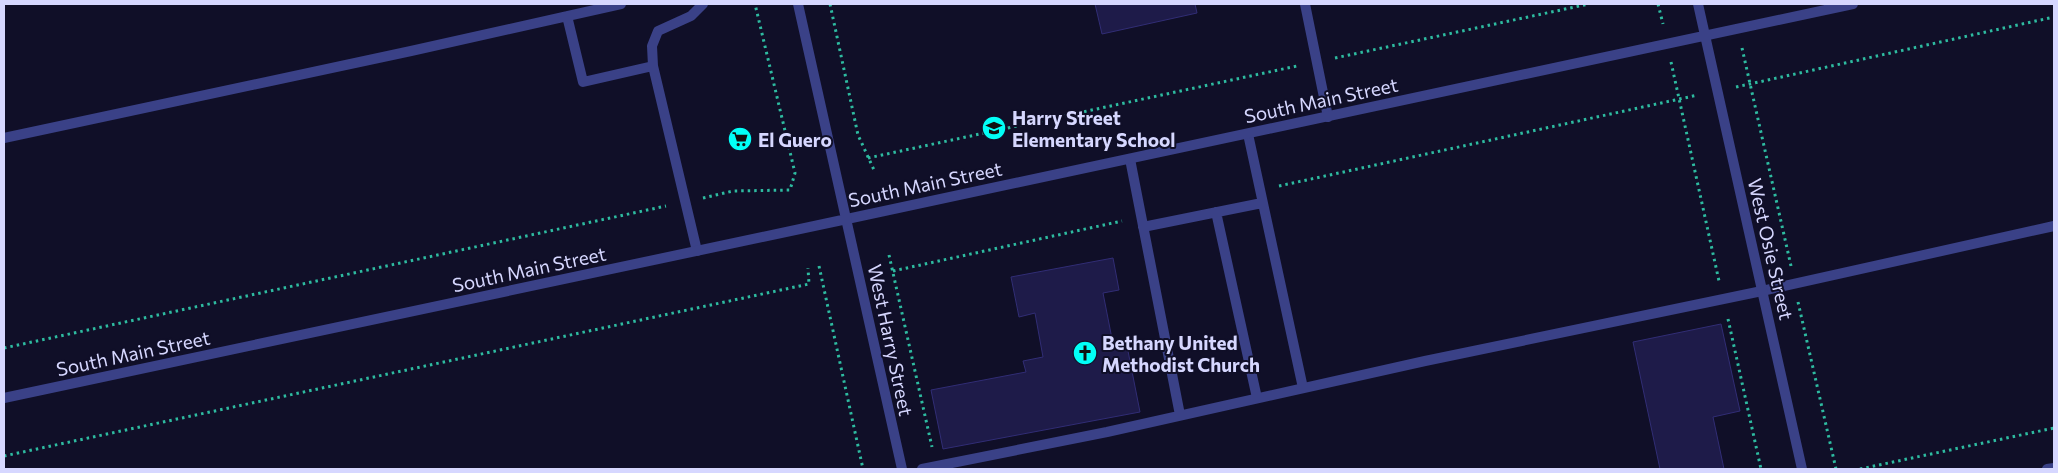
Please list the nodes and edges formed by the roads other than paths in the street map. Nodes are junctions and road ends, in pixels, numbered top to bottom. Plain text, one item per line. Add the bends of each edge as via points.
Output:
1 (621, 4) edge
2 (703, 4) edge
3 (798, 4) edge
4 (1305, 4) edge
5 (1698, 4) edge
6 (1853, 4) edge
7 (567, 16) junction
8 (1705, 36) junction
9 (653, 66) junction
10 (1328, 117) junction
11 (1248, 134) junction
12 (4, 138) edge
13 (1130, 159) junction
14 (1262, 203) junction
15 (1216, 212) junction
16 (847, 219) junction
17 (1142, 222) junction
18 (2054, 226) edge
19 (697, 251) junction
20 (1762, 291) junction
21 (1303, 388) junction
22 (4, 398) edge
23 (1257, 398) junction
24 (1180, 416) junction
25 (2054, 468) edge
26 (902, 469) edge
27 (922, 469) edge
28 (1802, 469) edge
29 (2047, 469) edge

1 - 7 street
2 - 9 street via 691,16 658,31 652,46
3 - 16 street, West Harry Street
4 - 10 street
5 - 8 street, West Osie Street
6 - 8 street, South Main Street
7 - 9 street via 584,82
7 - 12 street
8 - 10 street, South Main Street
8 - 20 street, West Osie Street
9 - 19 street
10 - 11 street, South Main Street
11 - 13 street, South Main Street
11 - 14 street
13 - 16 street, South Main Street
13 - 17 street
14 - 15 street
14 - 21 street
15 - 17 street
15 - 23 street
16 - 19 street, South Main Street
16 - 26 street, West Harry Street
17 - 24 street
18 - 20 street
19 - 22 street, South Main Street
20 - 21 street
20 - 28 street, West Osie Street
21 - 23 street
23 - 24 street
24 - 27 street
25 - 29 street

